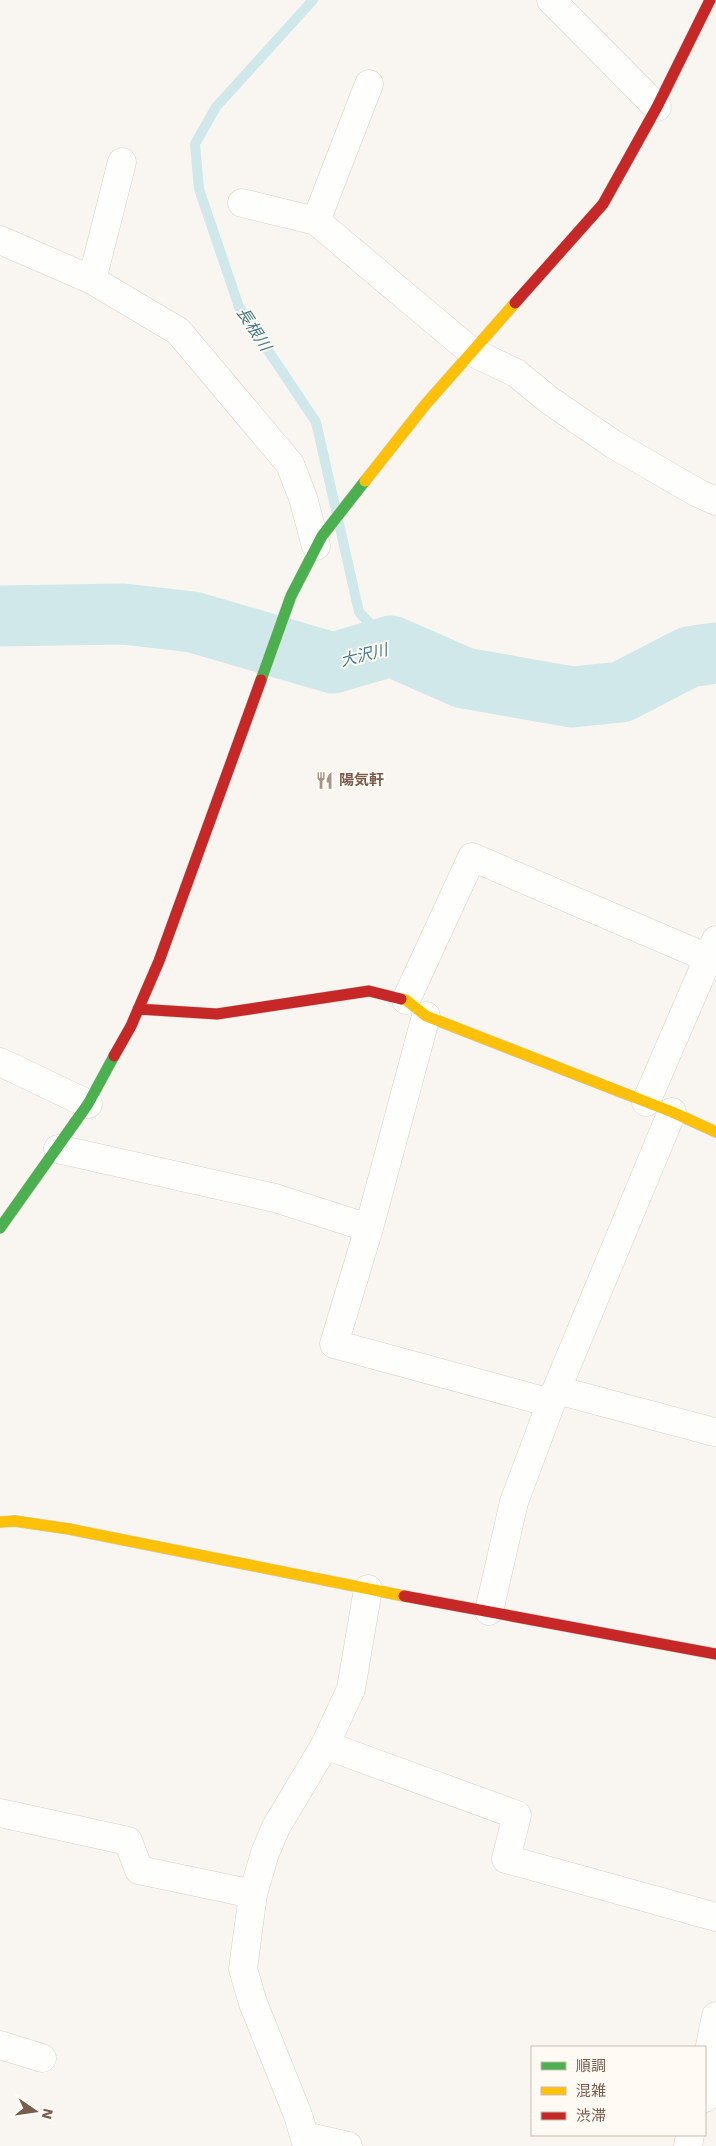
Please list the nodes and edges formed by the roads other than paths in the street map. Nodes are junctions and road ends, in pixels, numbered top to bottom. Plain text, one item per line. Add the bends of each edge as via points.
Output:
1 (551, 0) edge
2 (710, 0) edge
3 (369, 84) dead end
4 (657, 107) junction
5 (122, 162) dead end
6 (242, 203) dead end
7 (316, 221) junction
8 (0, 240) edge
9 (92, 280) junction
10 (472, 352) junction
11 (716, 501) edge
12 (319, 541) junction
13 (712, 949) edge
14 (416, 1008) junction
15 (138, 1009) junction
16 (0, 1062) edge
17 (646, 1102) junction
18 (88, 1104) junction
19 (672, 1112) junction
20 (716, 1132) edge
21 (58, 1148) junction
22 (0, 1228) edge
23 (368, 1228) junction
24 (554, 1396) junction
25 (714, 1432) dead end
26 (0, 1522) edge
27 (368, 1589) junction
28 (489, 1611) junction
29 (716, 1654) edge
30 (325, 1745) junction
31 (0, 1814) edge
32 (253, 1894) junction
33 (716, 1916) edge
34 (716, 2016) edge
35 (0, 2046) edge
36 (42, 2058) dead end
37 (706, 2066) edge
38 (716, 2080) edge
39 (706, 2096) edge
40 (306, 2141) edge
41 (348, 2146) edge

1 - 4 street
2 - 4 street
3 - 7 street
4 - 10 street via 603,204
5 - 9 street
6 - 7 street
7 - 10 street
8 - 9 street
9 - 12 street via 178,331 290,464
10 - 11 street via 516,373 613,444
10 - 12 street via 425,405
12 - 15 street via 291,596 160,961
13 - 14 street via 472,857
13 - 17 street
14 - 15 street via 369,991 217,1014
14 - 17 street
14 - 23 street
15 - 18 street
16 - 18 street
17 - 19 street
18 - 21 street
19 - 20 street
19 - 24 street
21 - 22 street
21 - 23 street via 275,1198
23 - 24 street via 334,1344
24 - 25 street
24 - 28 street via 514,1502
26 - 27 street via 69,1528
27 - 28 street
27 - 30 street via 351,1689
28 - 29 street
30 - 32 street via 276,1827
30 - 33 street via 517,1814 506,1859
31 - 32 street via 128,1841 139,1870
32 - 40 street via 243,1968 253,2003
34 - 37 street
35 - 36 street
38 - 39 street
40 - 41 street

